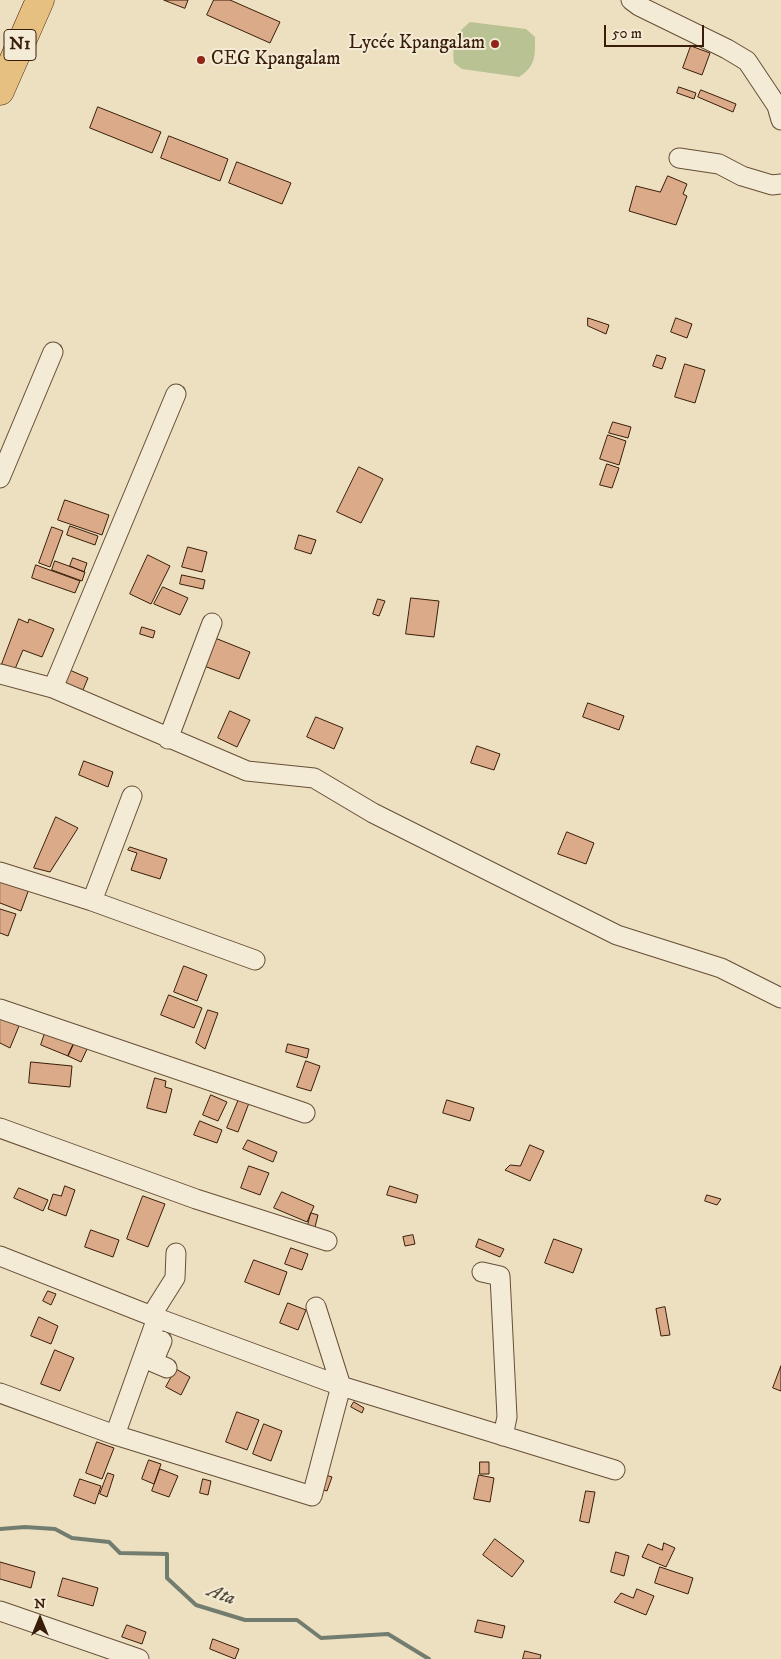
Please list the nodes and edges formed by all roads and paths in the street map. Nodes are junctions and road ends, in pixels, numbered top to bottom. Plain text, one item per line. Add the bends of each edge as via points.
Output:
1 (39, 0) edge
2 (637, 2) edge
3 (0, 91) edge
4 (781, 120) edge
5 (679, 158) dead end
6 (781, 184) edge
7 (53, 352) dead end
8 (176, 394) dead end
9 (0, 478) edge
10 (212, 623) dead end
11 (0, 674) edge
12 (53, 688) junction
13 (168, 738) junction
14 (132, 796) dead end
15 (0, 872) edge
16 (92, 901) junction
17 (255, 960) dead end
18 (781, 998) edge
19 (0, 1009) edge
20 (306, 1113) dead end
21 (0, 1128) edge
22 (327, 1241) dead end
23 (176, 1253) dead end
24 (0, 1256) edge
25 (482, 1272) dead end
26 (316, 1307) dead end
27 (154, 1321) junction
28 (167, 1368) dead end
29 (341, 1386) junction
30 (0, 1394) edge
31 (115, 1435) junction
32 (504, 1436) junction
33 (615, 1470) dead end
34 (0, 1611) edge
35 (139, 1659) edge

1 - 3 highway, N1
2 - 4 street via 747,61 777,106
5 - 6 street via 719,164 742,176 772,185
7 - 9 street
8 - 12 street
10 - 13 street
11 - 12 street
12 - 13 street
13 - 18 street via 246,771 314,778 373,813 617,935 721,968
14 - 16 street
15 - 16 street
16 - 17 street
19 - 20 street
21 - 22 street via 196,1199
23 - 27 street via 175,1278
24 - 27 street
25 - 32 street via 500,1276 507,1417
26 - 29 street
27 - 28 street via 164,1336 153,1362
27 - 29 street
27 - 31 street
29 - 31 street via 312,1496
29 - 32 street
30 - 31 street
32 - 33 street
34 - 35 street

